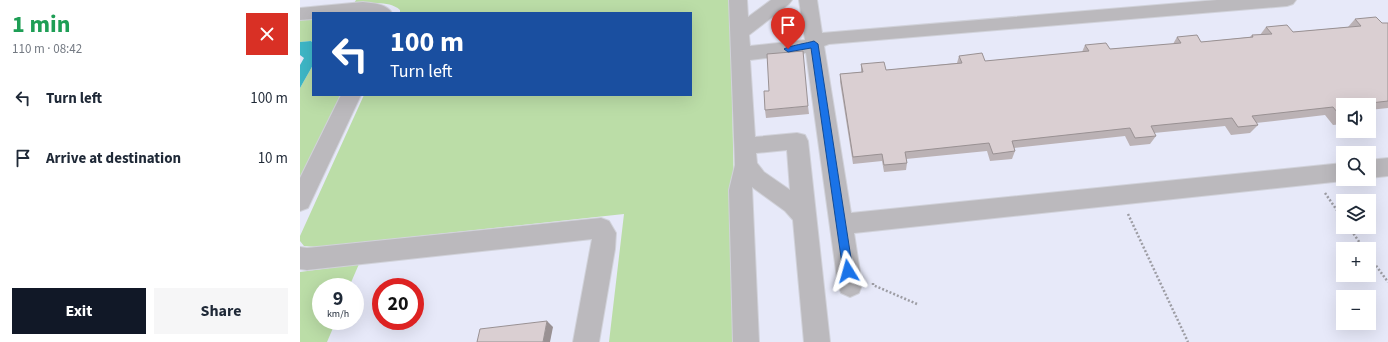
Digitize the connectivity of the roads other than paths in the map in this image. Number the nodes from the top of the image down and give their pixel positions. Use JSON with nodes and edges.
{"nodes":[{"id":1,"x":738,"y":0,"type":"edge"},
{"id":2,"x":783,"y":0,"type":"edge"},
{"id":3,"x":808,"y":0,"type":"edge"},
{"id":4,"x":1287,"y":0,"type":"edge"},
{"id":5,"x":321,"y":12,"type":"edge"},
{"id":6,"x":380,"y":12,"type":"edge"},
{"id":7,"x":312,"y":13,"type":"edge"},
{"id":8,"x":300,"y":14,"type":"edge"},
{"id":9,"x":740,"y":32,"type":"junction"},
{"id":10,"x":814,"y":44,"type":"junction"},
{"id":11,"x":741,"y":54,"type":"junction"},
{"id":12,"x":351,"y":96,"type":"edge"},
{"id":13,"x":746,"y":156,"type":"junction"},
{"id":14,"x":1388,"y":167,"type":"edge"},
{"id":15,"x":1376,"y":168,"type":"edge"},
{"id":16,"x":1336,"y":173,"type":"edge"},
{"id":17,"x":300,"y":201,"type":"edge"},
{"id":18,"x":804,"y":217,"type":"junction"},
{"id":19,"x":840,"y":224,"type":"junction"},
{"id":20,"x":300,"y":258,"type":"edge"},
{"id":21,"x":856,"y":283,"type":"road end"},
{"id":22,"x":586,"y":342,"type":"edge"},
{"id":23,"x":746,"y":342,"type":"edge"},
{"id":24,"x":817,"y":342,"type":"edge"}],
"edges":[{"from":1,"to":9,"type":"street"},
{"from":2,"to":9,"type":"street"},
{"from":3,"to":10,"type":"street"},
{"from":4,"to":10,"type":"street"},
{"from":5,"to":6,"type":"street"},
{"from":7,"to":8,"type":"street"},
{"from":9,"to":11,"type":"street"},
{"from":10,"to":11,"type":"street"},
{"from":10,"to":19,"type":"street"},
{"from":11,"to":13,"type":"street"},
{"from":12,"to":17,"type":"street"},
{"from":13,"to":18,"type":"street"},
{"from":13,"to":18,"type":"street"},
{"from":13,"to":23,"type":"street"},
{"from":14,"to":15,"type":"street"},
{"from":16,"to":19,"type":"street"},
{"from":18,"to":24,"type":"street"},
{"from":19,"to":21,"type":"street"},
{"from":20,"to":22,"type":"street"}]}
